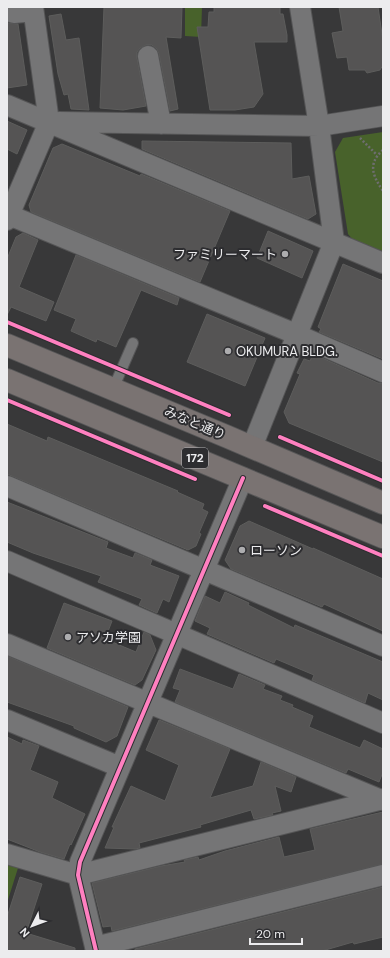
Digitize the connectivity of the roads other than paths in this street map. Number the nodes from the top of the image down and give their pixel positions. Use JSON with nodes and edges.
{"nodes":[{"id":1,"x":300,"y":7,"type":"edge"},
{"id":2,"x":33,"y":9,"type":"edge"},
{"id":3,"x":7,"y":11,"type":"edge"},
{"id":4,"x":148,"y":56,"type":"dead end"},
{"id":5,"x":7,"y":105,"type":"edge"},
{"id":6,"x":383,"y":116,"type":"edge"},
{"id":7,"x":49,"y":122,"type":"junction"},
{"id":8,"x":124,"y":124,"type":"junction"},
{"id":9,"x":161,"y":124,"type":"junction"},
{"id":10,"x":319,"y":126,"type":"junction"},
{"id":11,"x":123,"y":154,"type":"junction"},
{"id":12,"x":13,"y":190,"type":"edge"},
{"id":13,"x":8,"y":217,"type":"edge"},
{"id":14,"x":334,"y":242,"type":"junction"},
{"id":15,"x":383,"y":263,"type":"edge"},
{"id":16,"x":297,"y":335,"type":"junction"},
{"id":17,"x":133,"y":343,"type":"dead end"},
{"id":18,"x":7,"y":345,"type":"edge"},
{"id":19,"x":383,"y":372,"type":"edge"},
{"id":20,"x":7,"y":380,"type":"edge"},
{"id":21,"x":113,"y":389,"type":"junction"},
{"id":22,"x":252,"y":447,"type":"junction"},
{"id":23,"x":243,"y":478,"type":"junction"},
{"id":24,"x":7,"y":486,"type":"edge"},
{"id":25,"x":383,"y":503,"type":"edge"},
{"id":26,"x":383,"y":537,"type":"edge"},
{"id":27,"x":7,"y":561,"type":"edge"},
{"id":28,"x":204,"y":570,"type":"junction"},
{"id":29,"x":177,"y":635,"type":"junction"},
{"id":30,"x":7,"y":644,"type":"edge"},
{"id":31,"x":383,"y":646,"type":"edge"},
{"id":32,"x":147,"y":703,"type":"junction"},
{"id":33,"x":7,"y":720,"type":"edge"},
{"id":34,"x":383,"y":723,"type":"edge"},
{"id":35,"x":120,"y":767,"type":"junction"},
{"id":36,"x":382,"y":800,"type":"edge"},
{"id":37,"x":7,"y":854,"type":"edge"},
{"id":38,"x":78,"y":875,"type":"junction"},
{"id":39,"x":383,"y":875,"type":"edge"},
{"id":40,"x":96,"y":949,"type":"edge"}],
"edges":[{"from":1,"to":10,"type":"street"},
{"from":2,"to":3,"type":"street"},
{"from":2,"to":7,"type":"street"},
{"from":4,"to":9,"type":"street"},
{"from":5,"to":7,"type":"street"},
{"from":6,"to":10,"type":"street"},
{"from":7,"to":8,"type":"street"},
{"from":7,"to":11,"type":"street"},
{"from":7,"to":12,"type":"street"},
{"from":8,"to":9,"type":"street"},
{"from":8,"to":11,"type":"street"},
{"from":9,"to":10,"type":"street"},
{"from":10,"to":14,"type":"street"},
{"from":11,"to":14,"type":"street"},
{"from":12,"to":13,"type":"street"},
{"from":13,"to":16,"type":"street"},
{"from":14,"to":15,"type":"street"},
{"from":14,"to":16,"type":"street"},
{"from":16,"to":19,"type":"street"},
{"from":16,"to":22,"type":"street"},
{"from":17,"to":21,"type":"lane"},
{"from":18,"to":21,"type":"highway","name":"みなと通り","number":"172"},
{"from":20,"to":23,"type":"highway","number":"172"},
{"from":21,"to":22,"type":"highway","name":"みなと通り","number":"172"},
{"from":22,"to":25,"type":"highway","name":"みなと通り","number":"172"},
{"from":23,"to":26,"type":"highway","number":"172"},
{"from":23,"to":28,"type":"street"},
{"from":24,"to":28,"type":"street"},
{"from":27,"to":29,"type":"street"},
{"from":28,"to":29,"type":"street"},
{"from":28,"to":31,"type":"street"},
{"from":29,"to":32,"type":"street"},
{"from":29,"to":34,"type":"street"},
{"from":30,"to":32,"type":"street"},
{"from":32,"to":35,"type":"street"},
{"from":32,"to":36,"type":"street"},
{"from":33,"to":35,"type":"street"},
{"from":35,"to":38,"type":"street"},
{"from":36,"to":38,"type":"street"},
{"from":37,"to":38,"type":"street"},
{"from":38,"to":40,"type":"street"},
{"from":39,"to":40,"type":"street"}]}
